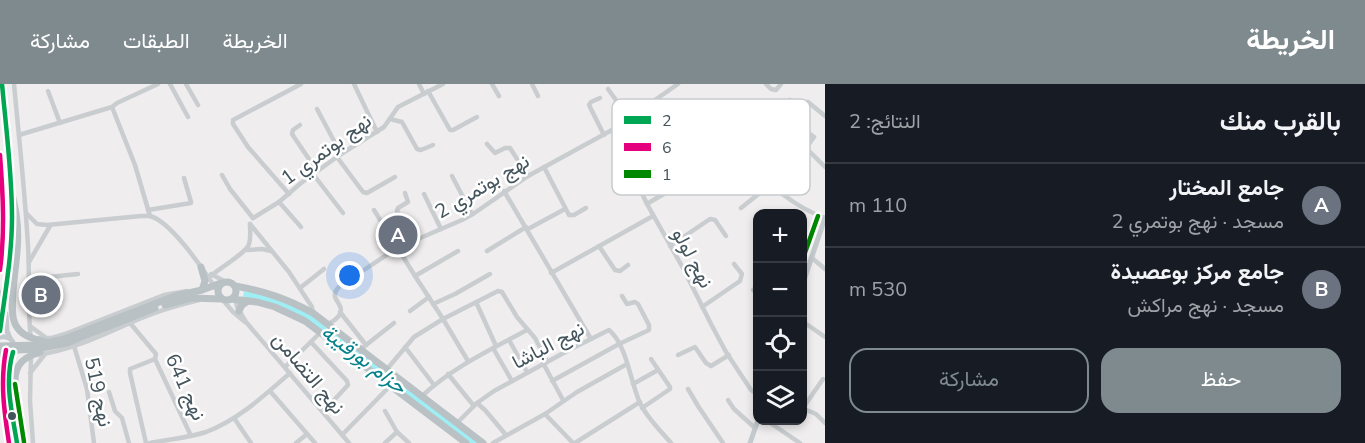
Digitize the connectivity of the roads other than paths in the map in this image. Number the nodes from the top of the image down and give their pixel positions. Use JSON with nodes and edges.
{"nodes":[{"id":1,"x":2,"y":84,"type":"edge"},
{"id":2,"x":14,"y":84,"type":"edge"},
{"id":3,"x":170,"y":84,"type":"edge"},
{"id":4,"x":186,"y":84,"type":"edge"},
{"id":5,"x":288,"y":84,"type":"edge"},
{"id":6,"x":301,"y":84,"type":"edge"},
{"id":7,"x":354,"y":84,"type":"edge"},
{"id":8,"x":419,"y":84,"type":"edge"},
{"id":9,"x":443,"y":84,"type":"edge"},
{"id":10,"x":492,"y":84,"type":"edge"},
{"id":11,"x":532,"y":84,"type":"edge"},
{"id":12,"x":678,"y":84,"type":"edge"},
{"id":13,"x":766,"y":84,"type":"edge"},
{"id":14,"x":781,"y":84,"type":"edge"},
{"id":15,"x":154,"y":85,"type":"edge"},
{"id":16,"x":608,"y":89,"type":"dead end"},
{"id":17,"x":290,"y":90,"type":"junction"},
{"id":18,"x":48,"y":91,"type":"dead end"},
{"id":19,"x":426,"y":92,"type":"junction"},
{"id":20,"x":499,"y":96,"type":"dead end"},
{"id":21,"x":538,"y":96,"type":"dead end"},
{"id":22,"x":194,"y":98,"type":"junction"},
{"id":23,"x":600,"y":98,"type":"dead end"},
{"id":24,"x":615,"y":99,"type":"edge"},
{"id":25,"x":656,"y":99,"type":"edge"},
{"id":26,"x":810,"y":104,"type":"edge"},
{"id":27,"x":182,"y":105,"type":"junction"},
{"id":28,"x":198,"y":105,"type":"dead end"},
{"id":29,"x":112,"y":107,"type":"junction"},
{"id":30,"x":317,"y":109,"type":"dead end"},
{"id":31,"x":815,"y":112,"type":"dead end"},
{"id":32,"x":188,"y":117,"type":"dead end"},
{"id":33,"x":477,"y":117,"type":"dead end"},
{"id":34,"x":825,"y":118,"type":"edge"},
{"id":35,"x":390,"y":119,"type":"junction"},
{"id":36,"x":60,"y":123,"type":"junction"},
{"id":37,"x":300,"y":125,"type":"dead end"},
{"id":38,"x":612,"y":130,"type":"edge"},
{"id":39,"x":377,"y":132,"type":"junction"},
{"id":40,"x":3,"y":134,"type":"edge"},
{"id":41,"x":20,"y":135,"type":"junction"},
{"id":42,"x":604,"y":135,"type":"junction"},
{"id":43,"x":488,"y":144,"type":"dead end"},
{"id":44,"x":433,"y":145,"type":"dead end"},
{"id":45,"x":810,"y":152,"type":"edge"},
{"id":46,"x":339,"y":155,"type":"junction"},
{"id":47,"x":544,"y":167,"type":"junction"},
{"id":48,"x":825,"y":167,"type":"edge"},
{"id":49,"x":315,"y":173,"type":"junction"},
{"id":50,"x":222,"y":175,"type":"dead end"},
{"id":51,"x":452,"y":176,"type":"dead end"},
{"id":52,"x":528,"y":176,"type":"junction"},
{"id":53,"x":394,"y":177,"type":"dead end"},
{"id":54,"x":184,"y":178,"type":"dead end"},
{"id":55,"x":11,"y":191,"type":"junction"},
{"id":56,"x":504,"y":191,"type":"junction"},
{"id":57,"x":405,"y":193,"type":"dead end"},
{"id":58,"x":289,"y":194,"type":"junction"},
{"id":59,"x":424,"y":194,"type":"dead end"},
{"id":60,"x":643,"y":195,"type":"edge"},
{"id":61,"x":662,"y":195,"type":"edge"},
{"id":62,"x":757,"y":195,"type":"edge"},
{"id":63,"x":786,"y":195,"type":"edge"},
{"id":64,"x":279,"y":202,"type":"junction"},
{"id":65,"x":647,"y":204,"type":"junction"},
{"id":66,"x":565,"y":208,"type":"junction"},
{"id":67,"x":586,"y":208,"type":"dead end"},
{"id":68,"x":741,"y":208,"type":"dead end"},
{"id":69,"x":148,"y":210,"type":"junction"},
{"id":70,"x":374,"y":210,"type":"dead end"},
{"id":71,"x":343,"y":213,"type":"dead end"},
{"id":72,"x":27,"y":214,"type":"junction"},
{"id":73,"x":472,"y":214,"type":"junction"},
{"id":74,"x":150,"y":216,"type":"junction"},
{"id":75,"x":653,"y":216,"type":"junction"},
{"id":76,"x":253,"y":218,"type":"junction"},
{"id":77,"x":825,"y":218,"type":"edge"},
{"id":78,"x":249,"y":224,"type":"junction"},
{"id":79,"x":50,"y":225,"type":"junction"},
{"id":80,"x":301,"y":227,"type":"dead end"},
{"id":81,"x":527,"y":228,"type":"junction"},
{"id":82,"x":441,"y":229,"type":"junction"},
{"id":83,"x":726,"y":236,"type":"dead end"},
{"id":84,"x":411,"y":241,"type":"junction"},
{"id":85,"x":599,"y":246,"type":"junction"},
{"id":86,"x":670,"y":246,"type":"junction"},
{"id":87,"x":397,"y":248,"type":"junction"},
{"id":88,"x":247,"y":250,"type":"junction"},
{"id":89,"x":458,"y":251,"type":"dead end"},
{"id":90,"x":487,"y":251,"type":"dead end"},
{"id":91,"x":272,"y":252,"type":"junction"},
{"id":92,"x":812,"y":258,"type":"junction"},
{"id":93,"x":29,"y":262,"type":"junction"},
{"id":94,"x":734,"y":264,"type":"dead end"},
{"id":95,"x":628,"y":265,"type":"dead end"},
{"id":96,"x":203,"y":269,"type":"joint"},
{"id":97,"x":324,"y":269,"type":"dead end"},
{"id":98,"x":825,"y":269,"type":"edge"},
{"id":99,"x":8,"y":271,"type":"junction"},
{"id":100,"x":0,"y":272,"type":"edge"},
{"id":101,"x":551,"y":273,"type":"junction"},
{"id":102,"x":807,"y":273,"type":"edge"},
{"id":103,"x":78,"y":274,"type":"dead end"},
{"id":104,"x":490,"y":274,"type":"dead end"},
{"id":105,"x":414,"y":276,"type":"junction"},
{"id":106,"x":209,"y":278,"type":"junction"},
{"id":107,"x":29,"y":279,"type":"junction"},
{"id":108,"x":7,"y":282,"type":"joint"},
{"id":109,"x":219,"y":285,"type":"junction"},
{"id":110,"x":300,"y":288,"type":"junction"},
{"id":111,"x":198,"y":291,"type":"junction"},
{"id":112,"x":234,"y":295,"type":"junction"},
{"id":113,"x":622,"y":296,"type":"dead end"},
{"id":114,"x":207,"y":297,"type":"junction"},
{"id":115,"x":429,"y":297,"type":"junction"},
{"id":116,"x":222,"y":298,"type":"junction"},
{"id":117,"x":2,"y":300,"type":"edge"},
{"id":118,"x":248,"y":301,"type":"junction"},
{"id":119,"x":476,"y":302,"type":"junction"},
{"id":120,"x":434,"y":304,"type":"junction"},
{"id":121,"x":702,"y":307,"type":"junction"},
{"id":122,"x":410,"y":310,"type":"dead end"},
{"id":123,"x":239,"y":311,"type":"junction"},
{"id":124,"x":340,"y":312,"type":"junction"},
{"id":125,"x":313,"y":314,"type":"junction"},
{"id":126,"x":443,"y":319,"type":"junction"},
{"id":127,"x":246,"y":322,"type":"junction"},
{"id":128,"x":130,"y":323,"type":"junction"},
{"id":129,"x":394,"y":323,"type":"dead end"},
{"id":130,"x":328,"y":324,"type":"junction"},
{"id":131,"x":807,"y":324,"type":"edge"},
{"id":132,"x":29,"y":326,"type":"junction"},
{"id":133,"x":0,"y":330,"type":"edge"},
{"id":134,"x":527,"y":330,"type":"junction"},
{"id":135,"x":321,"y":332,"type":"junction"},
{"id":136,"x":31,"y":336,"type":"junction"},
{"id":137,"x":825,"y":336,"type":"edge"},
{"id":138,"x":0,"y":337,"type":"edge"},
{"id":139,"x":10,"y":338,"type":"junction"},
{"id":140,"x":591,"y":339,"type":"junction"},
{"id":141,"x":48,"y":340,"type":"junction"},
{"id":142,"x":509,"y":340,"type":"junction"},
{"id":143,"x":311,"y":342,"type":"junction"},
{"id":144,"x":619,"y":344,"type":"junction"},
{"id":145,"x":71,"y":345,"type":"junction"},
{"id":146,"x":0,"y":346,"type":"edge"},
{"id":147,"x":364,"y":347,"type":"junction"},
{"id":148,"x":405,"y":347,"type":"junction"},
{"id":149,"x":495,"y":347,"type":"junction"},
{"id":150,"x":0,"y":351,"type":"edge"},
{"id":151,"x":13,"y":352,"type":"junction"},
{"id":152,"x":46,"y":354,"type":"junction"},
{"id":153,"x":678,"y":355,"type":"dead end"},
{"id":154,"x":729,"y":355,"type":"junction"},
{"id":155,"x":31,"y":356,"type":"junction"},
{"id":156,"x":0,"y":357,"type":"edge"},
{"id":157,"x":155,"y":358,"type":"junction"},
{"id":158,"x":651,"y":359,"type":"dead end"},
{"id":159,"x":468,"y":361,"type":"junction"},
{"id":160,"x":0,"y":362,"type":"edge"},
{"id":161,"x":545,"y":362,"type":"junction"},
{"id":162,"x":627,"y":364,"type":"junction"},
{"id":163,"x":285,"y":367,"type":"junction"},
{"id":164,"x":387,"y":369,"type":"junction"},
{"id":165,"x":658,"y":370,"type":"junction"},
{"id":166,"x":527,"y":372,"type":"junction"},
{"id":167,"x":30,"y":373,"type":"junction"},
{"id":168,"x":290,"y":373,"type":"junction"},
{"id":169,"x":448,"y":374,"type":"junction"},
{"id":170,"x":823,"y":380,"type":"dead end"},
{"id":171,"x":512,"y":381,"type":"junction"},
{"id":172,"x":552,"y":381,"type":"junction"},
{"id":173,"x":633,"y":384,"type":"junction"},
{"id":174,"x":8,"y":385,"type":"junction"},
{"id":175,"x":434,"y":385,"type":"junction"},
{"id":176,"x":390,"y":386,"type":"junction"},
{"id":177,"x":688,"y":389,"type":"dead end"},
{"id":178,"x":270,"y":391,"type":"junction"},
{"id":179,"x":753,"y":391,"type":"edge"},
{"id":180,"x":109,"y":392,"type":"dead end"},
{"id":181,"x":422,"y":396,"type":"junction"},
{"id":182,"x":563,"y":400,"type":"junction"},
{"id":183,"x":728,"y":400,"type":"dead end"},
{"id":184,"x":807,"y":402,"type":"edge"},
{"id":185,"x":476,"y":404,"type":"junction"},
{"id":186,"x":641,"y":405,"type":"junction"},
{"id":187,"x":807,"y":410,"type":"edge"},
{"id":188,"x":385,"y":411,"type":"dead end"},
{"id":189,"x":323,"y":412,"type":"junction"},
{"id":190,"x":545,"y":414,"type":"junction"},
{"id":191,"x":234,"y":418,"type":"junction"},
{"id":192,"x":457,"y":423,"type":"junction"},
{"id":193,"x":825,"y":423,"type":"edge"},
{"id":194,"x":756,"y":425,"type":"edge"},
{"id":195,"x":773,"y":425,"type":"edge"},
{"id":196,"x":755,"y":428,"type":"junction"},
{"id":197,"x":397,"y":432,"type":"junction"},
{"id":198,"x":307,"y":434,"type":"junction"},
{"id":199,"x":342,"y":435,"type":"junction"},
{"id":200,"x":506,"y":435,"type":"junction"},
{"id":201,"x":191,"y":436,"type":"junction"},
{"id":202,"x":18,"y":443,"type":"edge"},
{"id":203,"x":23,"y":443,"type":"edge"},
{"id":204,"x":33,"y":443,"type":"edge"},
{"id":205,"x":94,"y":443,"type":"edge"},
{"id":206,"x":129,"y":443,"type":"edge"},
{"id":207,"x":148,"y":443,"type":"edge"},
{"id":208,"x":250,"y":443,"type":"edge"},
{"id":209,"x":296,"y":443,"type":"edge"},
{"id":210,"x":315,"y":443,"type":"edge"},
{"id":211,"x":349,"y":443,"type":"edge"},
{"id":212,"x":385,"y":443,"type":"edge"},
{"id":213,"x":409,"y":443,"type":"edge"},
{"id":214,"x":466,"y":443,"type":"edge"},
{"id":215,"x":483,"y":443,"type":"edge"},
{"id":216,"x":493,"y":443,"type":"edge"},
{"id":217,"x":574,"y":443,"type":"edge"},
{"id":218,"x":671,"y":443,"type":"edge"},
{"id":219,"x":723,"y":443,"type":"edge"},
{"id":220,"x":750,"y":443,"type":"edge"},
{"id":221,"x":800,"y":443,"type":"edge"}],
"edges":[{"from":1,"to":40,"type":"main road"},
{"from":2,"to":41,"type":"street"},
{"from":3,"to":27,"type":"street"},
{"from":4,"to":22,"type":"street"},
{"from":5,"to":17,"type":"street"},
{"from":6,"to":17,"type":"street"},
{"from":7,"to":39,"type":"street"},
{"from":8,"to":19,"type":"street"},
{"from":9,"to":19,"type":"street","name":"نهج بوتمري 1"},
{"from":10,"to":20,"type":"street"},
{"from":11,"to":21,"type":"street"},
{"from":12,"to":25,"type":"street","name":"نهج بوتمري 2"},
{"from":13,"to":14,"type":"street"},
{"from":15,"to":29,"type":"street"},
{"from":16,"to":24,"type":"street"},
{"from":17,"to":58,"type":"street"},
{"from":18,"to":36,"type":"street"},
{"from":19,"to":33,"type":"street"},
{"from":19,"to":35,"type":"street","name":"نهج بوتمري 1"},
{"from":22,"to":27,"type":"street"},
{"from":22,"to":28,"type":"street"},
{"from":23,"to":42,"type":"street"},
{"from":26,"to":34,"type":"street"},
{"from":27,"to":32,"type":"street"},
{"from":29,"to":36,"type":"street"},
{"from":29,"to":69,"type":"street"},
{"from":30,"to":46,"type":"street"},
{"from":31,"to":34,"type":"street"},
{"from":35,"to":39,"type":"street","name":"نهج بوتمري 1"},
{"from":35,"to":44,"type":"street"},
{"from":36,"to":41,"type":"street"},
{"from":37,"to":49,"type":"street"},
{"from":38,"to":42,"type":"street","name":"نهج بوتمري 2"},
{"from":39,"to":46,"type":"street","name":"نهج بوتمري 1"},
{"from":40,"to":55,"type":"main road"},
{"from":41,"to":72,"type":"street"},
{"from":42,"to":47,"type":"street","name":"نهج بوتمري 2"},
{"from":43,"to":52,"type":"street"},
{"from":45,"to":48,"type":"street"},
{"from":46,"to":49,"type":"street","name":"نهج بوتمري 1"},
{"from":46,"to":53,"type":"street"},
{"from":47,"to":52,"type":"street","name":"نهج بوتمري 2"},
{"from":47,"to":66,"type":"street"},
{"from":49,"to":58,"type":"street","name":"نهج بوتمري 1"},
{"from":49,"to":71,"type":"street"},
{"from":50,"to":76,"type":"street"},
{"from":51,"to":73,"type":"street"},
{"from":52,"to":56,"type":"street","name":"نهج بوتمري 2"},
{"from":54,"to":69,"type":"street"},
{"from":55,"to":99,"type":"main road"},
{"from":55,"to":141,"type":"highway"},
{"from":56,"to":73,"type":"street","name":"نهج بوتمري 2"},
{"from":56,"to":81,"type":"street"},
{"from":57,"to":84,"type":"street"},
{"from":58,"to":64,"type":"street","name":"نهج بوتمري 1"},
{"from":59,"to":82,"type":"street"},
{"from":60,"to":65,"type":"street","name":"نهج لولو"},
{"from":61,"to":65,"type":"street"},
{"from":62,"to":68,"type":"street"},
{"from":63,"to":77,"type":"street"},
{"from":64,"to":76,"type":"street","name":"نهج بوتمري 1"},
{"from":64,"to":80,"type":"street"},
{"from":65,"to":75,"type":"street","name":"نهج لولو"},
{"from":66,"to":67,"type":"street"},
{"from":66,"to":81,"type":"street"},
{"from":69,"to":74,"type":"street"},
{"from":70,"to":87,"type":"street"},
{"from":72,"to":79,"type":"street"},
{"from":72,"to":93,"type":"street"},
{"from":73,"to":82,"type":"street","name":"نهج بوتمري 2"},
{"from":74,"to":79,"type":"street"},
{"from":74,"to":96,"type":"street"},
{"from":75,"to":85,"type":"street"},
{"from":75,"to":86,"type":"street","name":"نهج لولو"},
{"from":76,"to":78,"type":"street"},
{"from":77,"to":92,"type":"main road"},
{"from":78,"to":88,"type":"street"},
{"from":78,"to":91,"type":"street"},
{"from":79,"to":93,"type":"street"},
{"from":81,"to":90,"type":"street"},
{"from":81,"to":101,"type":"street"},
{"from":82,"to":84,"type":"street","name":"نهج بوتمري 2"},
{"from":83,"to":86,"type":"street"},
{"from":84,"to":87,"type":"street","name":"نهج بوتمري 2"},
{"from":85,"to":95,"type":"street"},
{"from":85,"to":101,"type":"street"},
{"from":86,"to":121,"type":"street","name":"نهج لولو"},
{"from":87,"to":105,"type":"street"},
{"from":87,"to":124,"type":"street","name":"نهج بوتمري 2"},
{"from":88,"to":91,"type":"street"},
{"from":88,"to":106,"type":"street"},
{"from":89,"to":105,"type":"street"},
{"from":91,"to":110,"type":"street"},
{"from":92,"to":98,"type":"street"},
{"from":92,"to":102,"type":"main road"},
{"from":93,"to":107,"type":"street"},
{"from":94,"to":121,"type":"street"},
{"from":96,"to":106,"type":"highway"},
{"from":97,"to":110,"type":"street"},
{"from":99,"to":100,"type":"street"},
{"from":99,"to":108,"type":"main road"},
{"from":101,"to":140,"type":"street"},
{"from":103,"to":107,"type":"street"},
{"from":104,"to":120,"type":"street"},
{"from":105,"to":115,"type":"street"},
{"from":106,"to":109,"type":"street"},
{"from":106,"to":109,"type":"street"},
{"from":106,"to":111,"type":"highway"},
{"from":107,"to":132,"type":"street"},
{"from":108,"to":117,"type":"highway"},
{"from":109,"to":111,"type":"highway"},
{"from":109,"to":112,"type":"highway"},
{"from":109,"to":116,"type":"highway"},
{"from":110,"to":125,"type":"street"},
{"from":111,"to":141,"type":"highway"},
{"from":111,"to":141,"type":"street"},
{"from":112,"to":116,"type":"highway"},
{"from":112,"to":118,"type":"highway"},
{"from":112,"to":123,"type":"street","name":"نهج التضامن"},
{"from":112,"to":125,"type":"highway"},
{"from":113,"to":144,"type":"street"},
{"from":114,"to":116,"type":"highway"},
{"from":114,"to":128,"type":"street"},
{"from":114,"to":145,"type":"highway"},
{"from":115,"to":120,"type":"street"},
{"from":115,"to":122,"type":"street"},
{"from":116,"to":127,"type":"street","name":"نهج التضامن"},
{"from":117,"to":133,"type":"main road"},
{"from":117,"to":139,"type":"main road"},
{"from":118,"to":123,"type":"highway"},
{"from":118,"to":135,"type":"highway"},
{"from":119,"to":126,"type":"street"},
{"from":119,"to":134,"type":"street"},
{"from":119,"to":149,"type":"street"},
{"from":120,"to":126,"type":"street"},
{"from":121,"to":154,"type":"street","name":"نهج لولو"},
{"from":123,"to":127,"type":"street","name":"نهج التضامن"},
{"from":124,"to":130,"type":"street"},
{"from":124,"to":147,"type":"street"},
{"from":125,"to":130,"type":"highway"},
{"from":126,"to":148,"type":"street"},
{"from":126,"to":159,"type":"street"},
{"from":127,"to":163,"type":"street","name":"نهج التضامن"},
{"from":128,"to":145,"type":"street"},
{"from":128,"to":157,"type":"street","name":"نهج 641"},
{"from":129,"to":147,"type":"street"},
{"from":130,"to":147,"type":"highway"},
{"from":131,"to":137,"type":"street"},
{"from":132,"to":136,"type":"street"},
{"from":132,"to":141,"type":"street"},
{"from":134,"to":142,"type":"street"},
{"from":134,"to":161,"type":"street"},
{"from":135,"to":143,"type":"street"},
{"from":135,"to":176,"type":"highway"},
{"from":136,"to":141,"type":"street"},
{"from":136,"to":155,"type":"street"},
{"from":138,"to":139,"type":"main road"},
{"from":139,"to":151,"type":"main road"},
{"from":140,"to":144,"type":"street","name":"نهج الباشا"},
{"from":140,"to":161,"type":"street","name":"نهج الباشا"},
{"from":141,"to":146,"type":"highway"},
{"from":142,"to":149,"type":"street"},
{"from":142,"to":166,"type":"street"},
{"from":143,"to":163,"type":"street"},
{"from":143,"to":189,"type":"street"},
{"from":144,"to":162,"type":"street"},
{"from":144,"to":172,"type":"street"},
{"from":145,"to":150,"type":"highway"},
{"from":145,"to":152,"type":"street"},
{"from":145,"to":203,"type":"highway"},
{"from":145,"to":205,"type":"street","name":"نهج 519"},
{"from":147,"to":164,"type":"highway"},
{"from":148,"to":164,"type":"street"},
{"from":148,"to":175,"type":"street"},
{"from":149,"to":159,"type":"street"},
{"from":149,"to":171,"type":"street"},
{"from":151,"to":156,"type":"main road"},
{"from":151,"to":174,"type":"main road"},
{"from":152,"to":155,"type":"street"},
{"from":152,"to":167,"type":"street"},
{"from":153,"to":154,"type":"street"},
{"from":154,"to":179,"type":"street","name":"نهج لولو"},
{"from":155,"to":167,"type":"street"},
{"from":157,"to":201,"type":"street","name":"نهج 641"},
{"from":157,"to":207,"type":"street"},
{"from":158,"to":165,"type":"street"},
{"from":159,"to":169,"type":"street"},
{"from":160,"to":174,"type":"main road"},
{"from":161,"to":166,"type":"street","name":"نهج الباشا"},
{"from":161,"to":172,"type":"street"},
{"from":162,"to":173,"type":"street"},
{"from":162,"to":182,"type":"street"},
{"from":163,"to":168,"type":"street","name":"نهج التضامن"},
{"from":164,"to":181,"type":"highway"},
{"from":165,"to":173,"type":"street"},
{"from":165,"to":186,"type":"street"},
{"from":166,"to":171,"type":"street","name":"نهج الباشا"},
{"from":167,"to":204,"type":"street"},
{"from":168,"to":178,"type":"street"},
{"from":168,"to":189,"type":"street","name":"نهج التضامن"},
{"from":169,"to":175,"type":"street"},
{"from":169,"to":185,"type":"street"},
{"from":170,"to":184,"type":"street"},
{"from":171,"to":185,"type":"street","name":"نهج الباشا"},
{"from":172,"to":182,"type":"street"},
{"from":173,"to":186,"type":"street"},
{"from":174,"to":202,"type":"main road"},
{"from":175,"to":181,"type":"street"},
{"from":176,"to":199,"type":"street"},
{"from":176,"to":214,"type":"highway"},
{"from":177,"to":219,"type":"street"},
{"from":178,"to":191,"type":"street"},
{"from":178,"to":198,"type":"street"},
{"from":180,"to":206,"type":"street","name":"نهج 519"},
{"from":181,"to":192,"type":"highway"},
{"from":182,"to":190,"type":"street"},
{"from":183,"to":196,"type":"street"},
{"from":185,"to":192,"type":"street","name":"نهج الباشا"},
{"from":185,"to":200,"type":"street"},
{"from":186,"to":217,"type":"street"},
{"from":186,"to":218,"type":"street"},
{"from":187,"to":193,"type":"street"},
{"from":188,"to":197,"type":"street"},
{"from":189,"to":199,"type":"street","name":"نهج التضامن"},
{"from":190,"to":200,"type":"street"},
{"from":190,"to":217,"type":"street"},
{"from":191,"to":201,"type":"street"},
{"from":191,"to":208,"type":"street"},
{"from":192,"to":215,"type":"highway"},
{"from":194,"to":196,"type":"main road"},
{"from":195,"to":221,"type":"street"},
{"from":196,"to":220,"type":"main road"},
{"from":197,"to":212,"type":"street"},
{"from":197,"to":213,"type":"street"},
{"from":198,"to":209,"type":"street"},
{"from":198,"to":210,"type":"street"},
{"from":199,"to":211,"type":"street","name":"نهج التضامن"},
{"from":200,"to":216,"type":"street"},
{"from":201,"to":207,"type":"street"}]}
